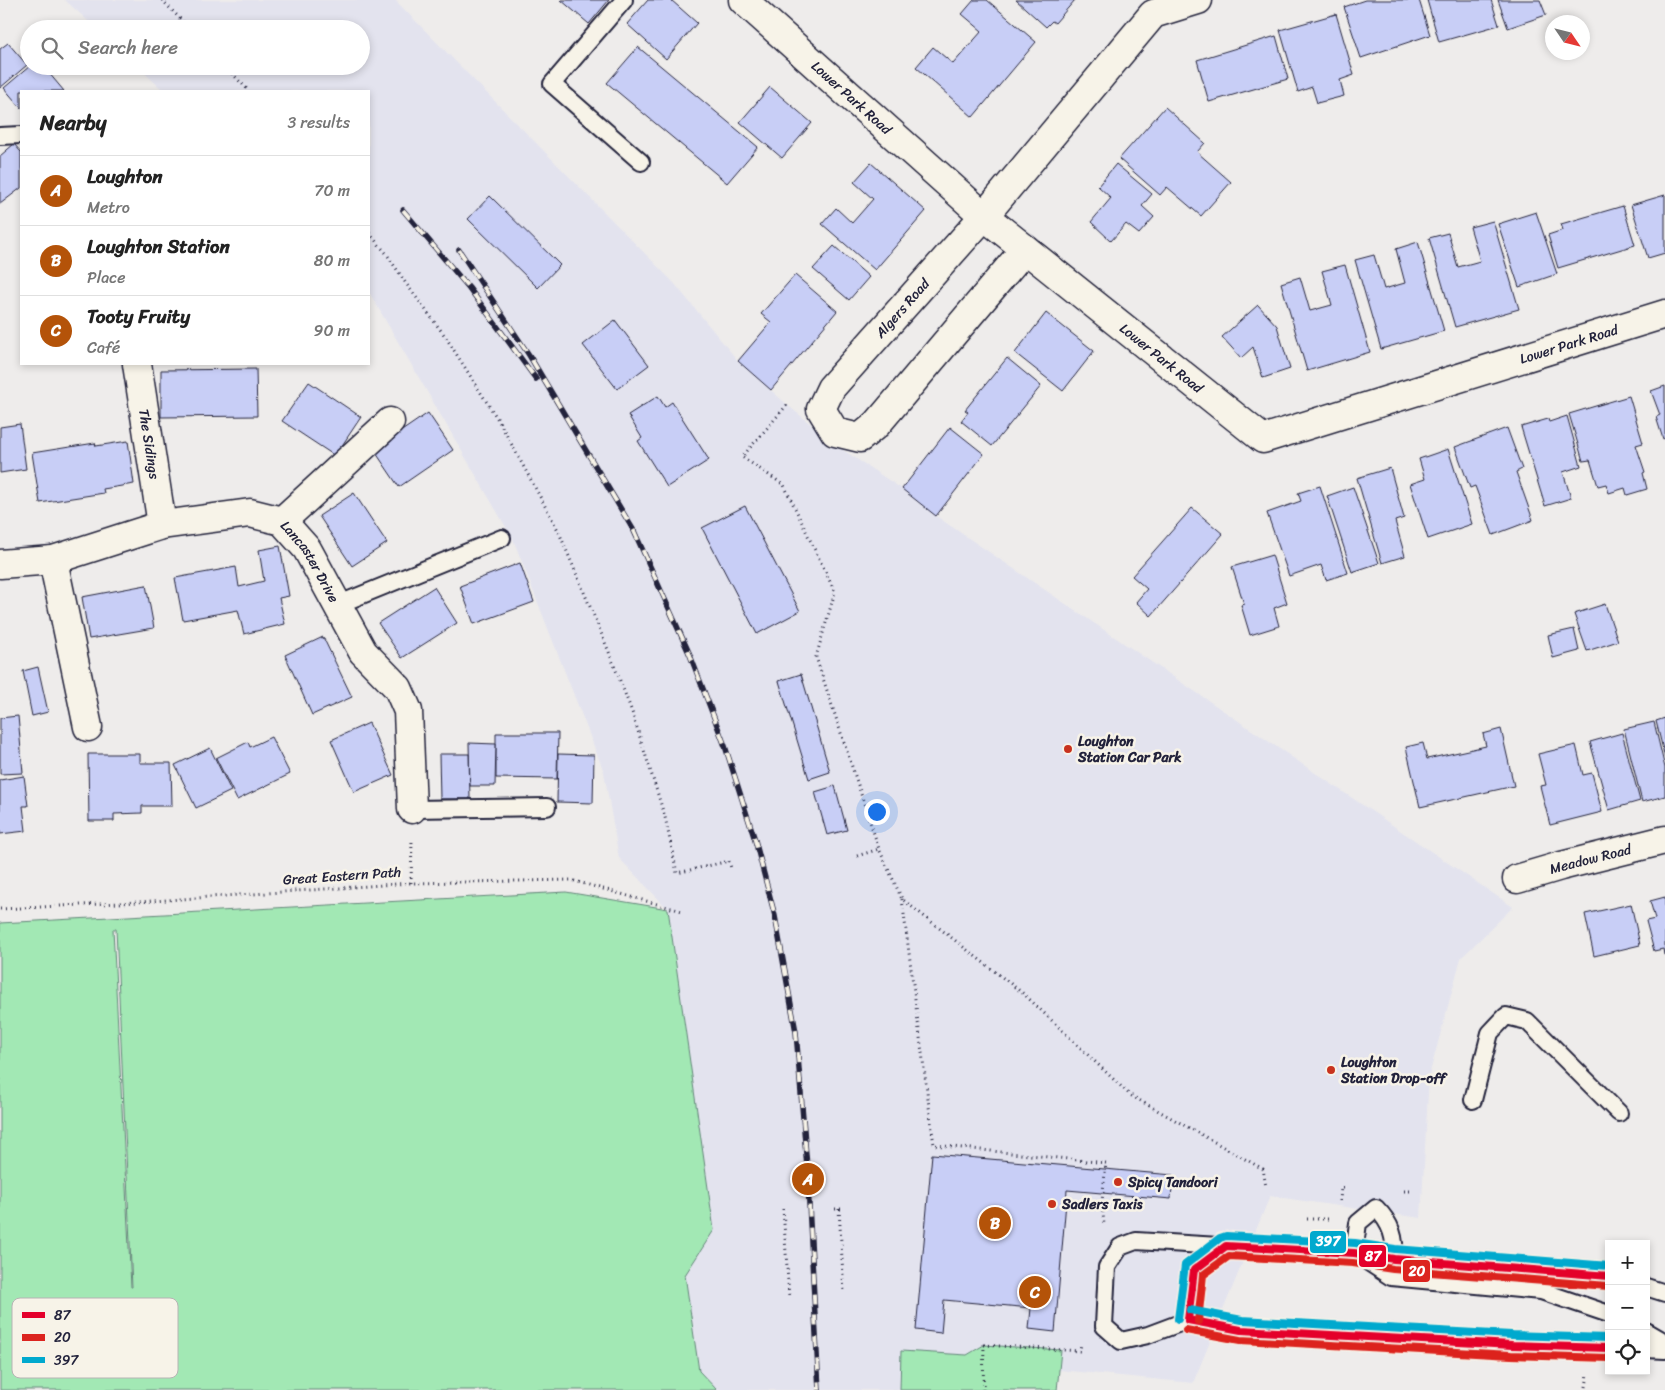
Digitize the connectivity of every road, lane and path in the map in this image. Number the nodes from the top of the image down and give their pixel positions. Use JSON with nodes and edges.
{"nodes":[{"id":1,"x":162,"y":0,"type":"edge"},
{"id":2,"x":624,"y":0,"type":"edge"},
{"id":3,"x":743,"y":0,"type":"edge"},
{"id":4,"x":1198,"y":0,"type":"edge"},
{"id":5,"x":1151,"y":7,"type":"edge"},
{"id":6,"x":181,"y":20,"type":"edge"},
{"id":7,"x":234,"y":75,"type":"edge"},
{"id":8,"x":248,"y":90,"type":"edge"},
{"id":9,"x":20,"y":135,"type":"edge"},
{"id":10,"x":0,"y":136,"type":"edge"},
{"id":11,"x":641,"y":162,"type":"dead end"},
{"id":12,"x":984,"y":216,"type":"junction"},
{"id":13,"x":370,"y":234,"type":"edge"},
{"id":14,"x":1025,"y":249,"type":"junction"},
{"id":15,"x":1665,"y":314,"type":"edge"},
{"id":16,"x":137,"y":365,"type":"edge"},
{"id":17,"x":820,"y":409,"type":"junction"},
{"id":18,"x":390,"y":422,"type":"dead end"},
{"id":19,"x":282,"y":521,"type":"junction"},
{"id":20,"x":162,"y":525,"type":"junction"},
{"id":21,"x":502,"y":538,"type":"dead end"},
{"id":22,"x":53,"y":560,"type":"junction"},
{"id":23,"x":0,"y":564,"type":"edge"},
{"id":24,"x":337,"y":605,"type":"junction"},
{"id":25,"x":88,"y":727,"type":"dead end"},
{"id":26,"x":547,"y":807,"type":"dead end"},
{"id":27,"x":412,"y":809,"type":"junction"},
{"id":28,"x":1665,"y":840,"type":"edge"},
{"id":29,"x":879,"y":849,"type":"junction"},
{"id":30,"x":857,"y":856,"type":"dead end"},
{"id":31,"x":731,"y":868,"type":"dead end"},
{"id":32,"x":1517,"y":879,"type":"dead end"},
{"id":33,"x":411,"y":883,"type":"junction"},
{"id":34,"x":902,"y":899,"type":"junction"},
{"id":35,"x":0,"y":909,"type":"edge"},
{"id":36,"x":682,"y":911,"type":"dead end"},
{"id":37,"x":1473,"y":1100,"type":"dead end"},
{"id":38,"x":1620,"y":1113,"type":"dead end"},
{"id":39,"x":1266,"y":1187,"type":"dead end"},
{"id":40,"x":1404,"y":1191,"type":"dead end"},
{"id":41,"x":1413,"y":1191,"type":"dead end"},
{"id":42,"x":783,"y":1209,"type":"dead end"},
{"id":43,"x":839,"y":1209,"type":"dead end"},
{"id":44,"x":1226,"y":1246,"type":"junction"},
{"id":45,"x":1354,"y":1252,"type":"junction"},
{"id":46,"x":1394,"y":1259,"type":"junction"},
{"id":47,"x":1107,"y":1267,"type":"junction"},
{"id":48,"x":1605,"y":1276,"type":"edge"},
{"id":49,"x":1650,"y":1288,"type":"edge"},
{"id":50,"x":845,"y":1292,"type":"dead end"},
{"id":51,"x":1665,"y":1294,"type":"edge"},
{"id":52,"x":789,"y":1296,"type":"dead end"},
{"id":53,"x":1605,"y":1313,"type":"edge"},
{"id":54,"x":1188,"y":1320,"type":"junction"},
{"id":55,"x":1650,"y":1333,"type":"edge"},
{"id":56,"x":1665,"y":1342,"type":"edge"},
{"id":57,"x":1605,"y":1348,"type":"edge"},
{"id":58,"x":1650,"y":1349,"type":"edge"},
{"id":59,"x":1665,"y":1350,"type":"edge"},
{"id":60,"x":1080,"y":1351,"type":"dead end"},
{"id":61,"x":1588,"y":1374,"type":"dead end"},
{"id":62,"x":1586,"y":1387,"type":"dead end"},
{"id":63,"x":983,"y":1390,"type":"edge"}],
"edges":[{"from":1,"to":6,"type":"path"},
{"from":2,"to":11,"type":"lane"},
{"from":3,"to":12,"type":"street","name":"Lower Park Road"},
{"from":4,"to":5,"type":"street","name":"Algers Road"},
{"from":5,"to":12,"type":"street","name":"Algers Road"},
{"from":7,"to":8,"type":"path"},
{"from":9,"to":10,"type":"lane"},
{"from":12,"to":14,"type":"street","name":"Lower Park Road"},
{"from":12,"to":17,"type":"street","name":"Algers Road"},
{"from":13,"to":31,"type":"path"},
{"from":14,"to":15,"type":"street","name":"Lower Park Road"},
{"from":14,"to":17,"type":"street"},
{"from":16,"to":20,"type":"street","name":"The Sidings"},
{"from":17,"to":29,"type":"path"},
{"from":18,"to":19,"type":"street"},
{"from":19,"to":20,"type":"street","name":"Lancaster Drive"},
{"from":19,"to":24,"type":"street","name":"Lancaster Drive"},
{"from":20,"to":22,"type":"street","name":"Lancaster Drive"},
{"from":21,"to":24,"type":"lane"},
{"from":22,"to":23,"type":"street","name":"Lancaster Drive"},
{"from":22,"to":25,"type":"street"},
{"from":24,"to":27,"type":"street","name":"Lancaster Drive"},
{"from":26,"to":27,"type":"lane"},
{"from":27,"to":33,"type":"path"},
{"from":28,"to":32,"type":"street","name":"Meadow Road"},
{"from":29,"to":30,"type":"path"},
{"from":29,"to":34,"type":"path"},
{"from":33,"to":35,"type":"path","name":"Great Eastern Path"},
{"from":33,"to":36,"type":"path","name":"Great Eastern Path"},
{"from":34,"to":39,"type":"path"},
{"from":34,"to":47,"type":"path"},
{"from":37,"to":38,"type":"lane"},
{"from":40,"to":41,"type":"path"},
{"from":42,"to":52,"type":"path"},
{"from":43,"to":50,"type":"path"},
{"from":44,"to":45,"type":"lane"},
{"from":44,"to":47,"type":"lane"},
{"from":44,"to":54,"type":"lane"},
{"from":45,"to":46,"type":"lane"},
{"from":45,"to":46,"type":"lane"},
{"from":45,"to":53,"type":"lane"},
{"from":46,"to":48,"type":"lane"},
{"from":47,"to":54,"type":"lane"},
{"from":49,"to":51,"type":"lane"},
{"from":54,"to":57,"type":"lane"},
{"from":55,"to":56,"type":"lane"},
{"from":58,"to":59,"type":"lane"},
{"from":60,"to":63,"type":"path"},
{"from":61,"to":62,"type":"path"}]}
